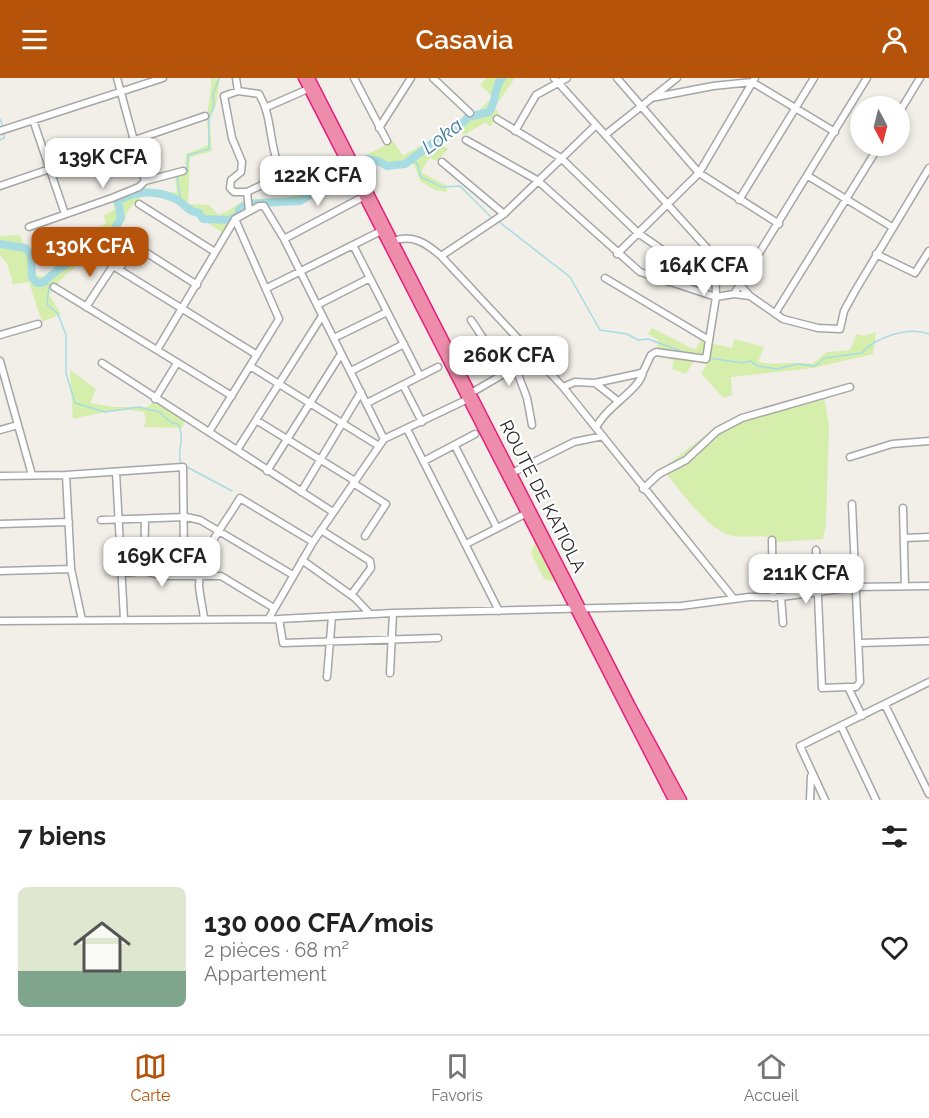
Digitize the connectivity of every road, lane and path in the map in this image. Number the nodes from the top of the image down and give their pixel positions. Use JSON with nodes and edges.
{"nodes":[{"id":1,"x":117,"y":78,"type":"edge"},
{"id":2,"x":163,"y":78,"type":"edge"},
{"id":3,"x":236,"y":78,"type":"edge"},
{"id":4,"x":303,"y":78,"type":"edge"},
{"id":5,"x":310,"y":78,"type":"edge"},
{"id":6,"x":411,"y":78,"type":"edge"},
{"id":7,"x":432,"y":78,"type":"edge"},
{"id":8,"x":567,"y":78,"type":"edge"},
{"id":9,"x":617,"y":78,"type":"edge"},
{"id":10,"x":677,"y":78,"type":"edge"},
{"id":11,"x":814,"y":78,"type":"edge"},
{"id":12,"x":867,"y":78,"type":"edge"},
{"id":13,"x":920,"y":78,"type":"edge"},
{"id":14,"x":355,"y":79,"type":"edge"},
{"id":15,"x":556,"y":80,"type":"edge"},
{"id":16,"x":753,"y":80,"type":"edge"},
{"id":17,"x":308,"y":89,"type":"junction"},
{"id":18,"x":238,"y":91,"type":"junction"},
{"id":19,"x":121,"y":92,"type":"junction"},
{"id":20,"x":909,"y":96,"type":"edge"},
{"id":21,"x":651,"y":98,"type":"junction"},
{"id":22,"x":641,"y":106,"type":"junction"},
{"id":23,"x":267,"y":107,"type":"junction"},
{"id":24,"x":796,"y":108,"type":"junction"},
{"id":25,"x":470,"y":113,"type":"dead end"},
{"id":26,"x":206,"y":116,"type":"dead end"},
{"id":27,"x":497,"y":119,"type":"dead end"},
{"id":28,"x":33,"y":120,"type":"junction"},
{"id":29,"x":596,"y":125,"type":"junction"},
{"id":30,"x":379,"y":128,"type":"junction"},
{"id":31,"x":515,"y":130,"type":"junction"},
{"id":32,"x":0,"y":131,"type":"edge"},
{"id":33,"x":835,"y":132,"type":"junction"},
{"id":34,"x":605,"y":135,"type":"junction"},
{"id":35,"x":134,"y":140,"type":"junction"},
{"id":36,"x":466,"y":140,"type":"dead end"},
{"id":37,"x":387,"y":141,"type":"dead end"},
{"id":38,"x":873,"y":156,"type":"edge"},
{"id":39,"x":561,"y":158,"type":"junction"},
{"id":40,"x":442,"y":162,"type":"dead end"},
{"id":41,"x":929,"y":168,"type":"edge"},
{"id":42,"x":50,"y":169,"type":"junction"},
{"id":43,"x":183,"y":171,"type":"dead end"},
{"id":44,"x":699,"y":173,"type":"junction"},
{"id":45,"x":808,"y":176,"type":"junction"},
{"id":46,"x":537,"y":180,"type":"junction"},
{"id":47,"x":145,"y":181,"type":"junction"},
{"id":48,"x":0,"y":186,"type":"edge"},
{"id":49,"x":247,"y":195,"type":"junction"},
{"id":50,"x":363,"y":197,"type":"junction"},
{"id":51,"x":847,"y":199,"type":"junction"},
{"id":52,"x":739,"y":200,"type":"junction"},
{"id":53,"x":139,"y":204,"type":"dead end"},
{"id":54,"x":668,"y":205,"type":"junction"},
{"id":55,"x":249,"y":208,"type":"junction"},
{"id":56,"x":65,"y":214,"type":"junction"},
{"id":57,"x":504,"y":214,"type":"junction"},
{"id":58,"x":235,"y":219,"type":"junction"},
{"id":59,"x":779,"y":224,"type":"junction"},
{"id":60,"x":29,"y":227,"type":"dead end"},
{"id":61,"x":892,"y":227,"type":"junction"},
{"id":62,"x":381,"y":231,"type":"junction"},
{"id":63,"x":638,"y":233,"type":"junction"},
{"id":64,"x":226,"y":234,"type":"junction"},
{"id":65,"x":241,"y":235,"type":"junction"},
{"id":66,"x":284,"y":239,"type":"junction"},
{"id":67,"x":393,"y":241,"type":"junction"},
{"id":68,"x":353,"y":245,"type":"junction"},
{"id":69,"x":929,"y":251,"type":"edge"},
{"id":70,"x":215,"y":252,"type":"junction"},
{"id":71,"x":617,"y":254,"type":"junction"},
{"id":72,"x":876,"y":254,"type":"junction"},
{"id":73,"x":715,"y":255,"type":"junction"},
{"id":74,"x":441,"y":256,"type":"junction"},
{"id":75,"x":119,"y":269,"type":"junction"},
{"id":76,"x":300,"y":272,"type":"junction"},
{"id":77,"x":370,"y":278,"type":"junction"},
{"id":78,"x":605,"y":278,"type":"dead end"},
{"id":79,"x":668,"y":282,"type":"junction"},
{"id":80,"x":740,"y":284,"type":"junction"},
{"id":81,"x":197,"y":285,"type":"junction"},
{"id":82,"x":54,"y":287,"type":"dead end"},
{"id":83,"x":267,"y":288,"type":"junction"},
{"id":84,"x":734,"y":294,"type":"junction"},
{"id":85,"x":750,"y":296,"type":"junction"},
{"id":86,"x":716,"y":297,"type":"junction"},
{"id":87,"x":317,"y":305,"type":"junction"},
{"id":88,"x":86,"y":307,"type":"junction"},
{"id":89,"x":182,"y":310,"type":"junction"},
{"id":90,"x":387,"y":312,"type":"junction"},
{"id":91,"x":776,"y":312,"type":"junction"},
{"id":92,"x":322,"y":316,"type":"junction"},
{"id":93,"x":471,"y":320,"type":"dead end"},
{"id":94,"x":38,"y":324,"type":"dead end"},
{"id":95,"x":0,"y":326,"type":"edge"},
{"id":96,"x":1,"y":334,"type":"edge"},
{"id":97,"x":334,"y":338,"type":"junction"},
{"id":98,"x":709,"y":340,"type":"junction"},
{"id":99,"x":404,"y":344,"type":"junction"},
{"id":100,"x":157,"y":350,"type":"junction"},
{"id":101,"x":341,"y":354,"type":"junction"},
{"id":102,"x":257,"y":355,"type":"junction"},
{"id":103,"x":533,"y":357,"type":"junction"},
{"id":104,"x":0,"y":361,"type":"edge"},
{"id":105,"x":102,"y":363,"type":"dead end"},
{"id":106,"x":177,"y":363,"type":"junction"},
{"id":107,"x":250,"y":366,"type":"junction"},
{"id":108,"x":438,"y":367,"type":"dead end"},
{"id":109,"x":516,"y":369,"type":"junction"},
{"id":110,"x":351,"y":371,"type":"junction"},
{"id":111,"x":643,"y":372,"type":"junction"},
{"id":112,"x":507,"y":374,"type":"junction"},
{"id":113,"x":420,"y":376,"type":"junction"},
{"id":114,"x":595,"y":383,"type":"junction"},
{"id":115,"x":3,"y":384,"type":"edge"},
{"id":116,"x":279,"y":384,"type":"junction"},
{"id":117,"x":403,"y":385,"type":"junction"},
{"id":118,"x":563,"y":387,"type":"junction"},
{"id":119,"x":850,"y":387,"type":"dead end"},
{"id":120,"x":362,"y":392,"type":"junction"},
{"id":121,"x":232,"y":396,"type":"junction"},
{"id":122,"x":469,"y":396,"type":"junction"},
{"id":123,"x":155,"y":399,"type":"junction"},
{"id":124,"x":618,"y":401,"type":"junction"},
{"id":125,"x":310,"y":403,"type":"junction"},
{"id":126,"x":367,"y":403,"type":"junction"},
{"id":127,"x":256,"y":420,"type":"junction"},
{"id":128,"x":343,"y":422,"type":"junction"},
{"id":129,"x":422,"y":422,"type":"junction"},
{"id":130,"x":18,"y":425,"type":"junction"},
{"id":131,"x":532,"y":425,"type":"dead end"},
{"id":132,"x":596,"y":428,"type":"junction"},
{"id":133,"x":407,"y":429,"type":"junction"},
{"id":134,"x":0,"y":430,"type":"edge"},
{"id":135,"x":209,"y":432,"type":"junction"},
{"id":136,"x":475,"y":434,"type":"dead end"},
{"id":137,"x":603,"y":436,"type":"junction"},
{"id":138,"x":287,"y":439,"type":"junction"},
{"id":139,"x":384,"y":439,"type":"junction"},
{"id":140,"x":929,"y":441,"type":"edge"},
{"id":141,"x":379,"y":446,"type":"junction"},
{"id":142,"x":455,"y":446,"type":"junction"},
{"id":143,"x":237,"y":450,"type":"junction"},
{"id":144,"x":850,"y":457,"type":"dead end"},
{"id":145,"x":319,"y":460,"type":"junction"},
{"id":146,"x":424,"y":461,"type":"junction"},
{"id":147,"x":267,"y":471,"type":"junction"},
{"id":148,"x":116,"y":472,"type":"junction"},
{"id":149,"x":512,"y":473,"type":"junction"},
{"id":150,"x":66,"y":475,"type":"junction"},
{"id":151,"x":0,"y":476,"type":"edge"},
{"id":152,"x":32,"y":476,"type":"junction"},
{"id":153,"x":354,"y":482,"type":"junction"},
{"id":154,"x":643,"y":489,"type":"junction"},
{"id":155,"x":301,"y":492,"type":"junction"},
{"id":156,"x":852,"y":504,"type":"dead end"},
{"id":157,"x":903,"y":508,"type":"dead end"},
{"id":158,"x":333,"y":512,"type":"junction"},
{"id":159,"x":525,"y":514,"type":"junction"},
{"id":160,"x":182,"y":517,"type":"junction"},
{"id":161,"x":145,"y":519,"type":"junction"},
{"id":162,"x":101,"y":520,"type":"dead end"},
{"id":163,"x":119,"y":520,"type":"junction"},
{"id":164,"x":69,"y":522,"type":"junction"},
{"id":165,"x":0,"y":524,"type":"edge"},
{"id":166,"x":497,"y":528,"type":"junction"},
{"id":167,"x":219,"y":529,"type":"junction"},
{"id":168,"x":321,"y":530,"type":"junction"},
{"id":169,"x":365,"y":536,"type":"dead end"},
{"id":170,"x":929,"y":537,"type":"edge"},
{"id":171,"x":904,"y":538,"type":"junction"},
{"id":172,"x":772,"y":540,"type":"dead end"},
{"id":173,"x":313,"y":542,"type":"junction"},
{"id":174,"x":466,"y":544,"type":"junction"},
{"id":175,"x":816,"y":549,"type":"dead end"},
{"id":176,"x":302,"y":560,"type":"junction"},
{"id":177,"x":71,"y":569,"type":"junction"},
{"id":178,"x":0,"y":571,"type":"edge"},
{"id":179,"x":144,"y":571,"type":"junction"},
{"id":180,"x":122,"y":573,"type":"junction"},
{"id":181,"x":199,"y":575,"type":"junction"},
{"id":182,"x":293,"y":575,"type":"junction"},
{"id":183,"x":905,"y":586,"type":"junction"},
{"id":184,"x":929,"y":586,"type":"edge"},
{"id":185,"x":855,"y":587,"type":"junction"},
{"id":186,"x":817,"y":590,"type":"junction"},
{"id":187,"x":351,"y":595,"type":"junction"},
{"id":188,"x":781,"y":597,"type":"junction"},
{"id":189,"x":773,"y":598,"type":"junction"},
{"id":190,"x":734,"y":599,"type":"junction"},
{"id":191,"x":274,"y":608,"type":"junction"},
{"id":192,"x":578,"y":608,"type":"junction"},
{"id":193,"x":499,"y":611,"type":"junction"},
{"id":194,"x":393,"y":613,"type":"junction"},
{"id":195,"x":369,"y":614,"type":"junction"},
{"id":196,"x":332,"y":616,"type":"junction"},
{"id":197,"x":269,"y":618,"type":"junction"},
{"id":198,"x":124,"y":619,"type":"junction"},
{"id":199,"x":204,"y":619,"type":"junction"},
{"id":200,"x":279,"y":619,"type":"junction"},
{"id":201,"x":82,"y":620,"type":"junction"},
{"id":202,"x":0,"y":621,"type":"edge"},
{"id":203,"x":783,"y":623,"type":"dead end"},
{"id":204,"x":438,"y":638,"type":"dead end"},
{"id":205,"x":392,"y":641,"type":"junction"},
{"id":206,"x":929,"y":641,"type":"edge"},
{"id":207,"x":329,"y":642,"type":"junction"},
{"id":208,"x":860,"y":643,"type":"junction"},
{"id":209,"x":390,"y":673,"type":"dead end"},
{"id":210,"x":327,"y":677,"type":"dead end"},
{"id":211,"x":929,"y":683,"type":"edge"},
{"id":212,"x":848,"y":687,"type":"junction"},
{"id":213,"x":885,"y":705,"type":"junction"},
{"id":214,"x":862,"y":716,"type":"junction"},
{"id":215,"x":841,"y":726,"type":"junction"},
{"id":216,"x":811,"y":773,"type":"junction"},
{"id":217,"x":929,"y":794,"type":"edge"},
{"id":218,"x":673,"y":800,"type":"edge"},
{"id":219,"x":682,"y":800,"type":"edge"},
{"id":220,"x":810,"y":800,"type":"edge"},
{"id":221,"x":825,"y":800,"type":"edge"},
{"id":222,"x":876,"y":800,"type":"edge"}],
"edges":[{"from":1,"to":19,"type":"street"},
{"from":2,"to":19,"type":"street"},
{"from":3,"to":18,"type":"street"},
{"from":4,"to":17,"type":"highway","name":"ROUTE DE KATIOLA"},
{"from":5,"to":67,"type":"highway","name":"ROUTE DE KATIOLA"},
{"from":6,"to":30,"type":"street"},
{"from":7,"to":25,"type":"street"},
{"from":8,"to":15,"type":"street"},
{"from":9,"to":22,"type":"street"},
{"from":10,"to":21,"type":"street"},
{"from":11,"to":24,"type":"street"},
{"from":12,"to":33,"type":"street"},
{"from":13,"to":20,"type":"street"},
{"from":14,"to":30,"type":"street"},
{"from":15,"to":29,"type":"street"},
{"from":15,"to":31,"type":"street"},
{"from":16,"to":21,"type":"street"},
{"from":16,"to":24,"type":"street"},
{"from":16,"to":44,"type":"street"},
{"from":17,"to":23,"type":"street"},
{"from":17,"to":50,"type":"highway","name":"ROUTE DE KATIOLA"},
{"from":18,"to":23,"type":"street"},
{"from":18,"to":49,"type":"street"},
{"from":19,"to":28,"type":"street"},
{"from":19,"to":35,"type":"street"},
{"from":21,"to":22,"type":"street"},
{"from":22,"to":34,"type":"street"},
{"from":22,"to":44,"type":"street"},
{"from":23,"to":49,"type":"street"},
{"from":24,"to":33,"type":"street"},
{"from":24,"to":52,"type":"street"},
{"from":26,"to":35,"type":"street"},
{"from":27,"to":31,"type":"street"},
{"from":28,"to":32,"type":"street"},
{"from":28,"to":42,"type":"street"},
{"from":29,"to":34,"type":"street"},
{"from":29,"to":39,"type":"street"},
{"from":30,"to":37,"type":"street"},
{"from":31,"to":39,"type":"street"},
{"from":33,"to":45,"type":"street"},
{"from":34,"to":54,"type":"street"},
{"from":35,"to":42,"type":"street"},
{"from":35,"to":47,"type":"street"},
{"from":36,"to":46,"type":"street"},
{"from":38,"to":51,"type":"street"},
{"from":39,"to":46,"type":"street"},
{"from":39,"to":63,"type":"street"},
{"from":40,"to":57,"type":"street"},
{"from":41,"to":61,"type":"street"},
{"from":42,"to":48,"type":"street"},
{"from":42,"to":56,"type":"street"},
{"from":43,"to":47,"type":"street"},
{"from":44,"to":52,"type":"street"},
{"from":44,"to":54,"type":"street"},
{"from":45,"to":51,"type":"street"},
{"from":45,"to":59,"type":"street"},
{"from":46,"to":57,"type":"street"},
{"from":46,"to":71,"type":"street"},
{"from":47,"to":56,"type":"street"},
{"from":49,"to":55,"type":"street"},
{"from":50,"to":62,"type":"highway","name":"ROUTE DE KATIOLA"},
{"from":50,"to":66,"type":"street"},
{"from":51,"to":61,"type":"street"},
{"from":51,"to":91,"type":"street"},
{"from":52,"to":59,"type":"street"},
{"from":53,"to":70,"type":"street"},
{"from":54,"to":63,"type":"street"},
{"from":54,"to":73,"type":"street"},
{"from":55,"to":58,"type":"street"},
{"from":55,"to":66,"type":"street"},
{"from":56,"to":60,"type":"street"},
{"from":57,"to":74,"type":"street"},
{"from":58,"to":64,"type":"street"},
{"from":58,"to":65,"type":"street"},
{"from":59,"to":80,"type":"street"},
{"from":61,"to":72,"type":"street"},
{"from":62,"to":68,"type":"street"},
{"from":62,"to":122,"type":"highway","name":"ROUTE DE KATIOLA"},
{"from":63,"to":71,"type":"street"},
{"from":63,"to":79,"type":"street"},
{"from":64,"to":65,"type":"street"},
{"from":64,"to":70,"type":"street"},
{"from":65,"to":83,"type":"street"},
{"from":66,"to":76,"type":"street"},
{"from":67,"to":74,"type":"street"},
{"from":67,"to":122,"type":"highway","name":"ROUTE DE KATIOLA"},
{"from":68,"to":76,"type":"street"},
{"from":68,"to":77,"type":"street"},
{"from":69,"to":72,"type":"street"},
{"from":70,"to":81,"type":"street"},
{"from":71,"to":79,"type":"street"},
{"from":72,"to":91,"type":"street"},
{"from":73,"to":80,"type":"street"},
{"from":73,"to":86,"type":"street"},
{"from":74,"to":103,"type":"street"},
{"from":75,"to":81,"type":"street"},
{"from":75,"to":88,"type":"street"},
{"from":75,"to":89,"type":"street"},
{"from":76,"to":83,"type":"street"},
{"from":76,"to":87,"type":"street"},
{"from":77,"to":87,"type":"street"},
{"from":77,"to":90,"type":"street"},
{"from":78,"to":98,"type":"street"},
{"from":79,"to":86,"type":"street"},
{"from":80,"to":84,"type":"street"},
{"from":80,"to":85,"type":"street"},
{"from":81,"to":89,"type":"street"},
{"from":82,"to":88,"type":"street"},
{"from":83,"to":102,"type":"street"},
{"from":84,"to":85,"type":"street"},
{"from":84,"to":86,"type":"street"},
{"from":85,"to":91,"type":"street"},
{"from":86,"to":98,"type":"street"},
{"from":87,"to":92,"type":"street"},
{"from":88,"to":100,"type":"street"},
{"from":89,"to":100,"type":"street"},
{"from":89,"to":102,"type":"street"},
{"from":90,"to":97,"type":"street"},
{"from":90,"to":99,"type":"street"},
{"from":92,"to":97,"type":"street"},
{"from":92,"to":116,"type":"street"},
{"from":93,"to":112,"type":"street"},
{"from":94,"to":96,"type":"street"},
{"from":95,"to":96,"type":"street"},
{"from":97,"to":101,"type":"street"},
{"from":98,"to":111,"type":"street"},
{"from":99,"to":110,"type":"street"},
{"from":99,"to":113,"type":"street"},
{"from":100,"to":106,"type":"street"},
{"from":101,"to":110,"type":"street"},
{"from":101,"to":125,"type":"street"},
{"from":102,"to":107,"type":"street"},
{"from":103,"to":109,"type":"street"},
{"from":103,"to":118,"type":"street"},
{"from":104,"to":115,"type":"street"},
{"from":105,"to":123,"type":"street"},
{"from":106,"to":121,"type":"street"},
{"from":106,"to":123,"type":"street"},
{"from":107,"to":116,"type":"street"},
{"from":107,"to":121,"type":"street"},
{"from":108,"to":113,"type":"street"},
{"from":109,"to":112,"type":"street"},
{"from":109,"to":131,"type":"street"},
{"from":110,"to":120,"type":"street"},
{"from":111,"to":114,"type":"street"},
{"from":111,"to":124,"type":"street"},
{"from":112,"to":122,"type":"street"},
{"from":113,"to":117,"type":"street"},
{"from":114,"to":118,"type":"street"},
{"from":114,"to":124,"type":"street"},
{"from":115,"to":130,"type":"street"},
{"from":116,"to":125,"type":"street"},
{"from":116,"to":127,"type":"street"},
{"from":117,"to":126,"type":"street"},
{"from":117,"to":129,"type":"street"},
{"from":118,"to":132,"type":"street"},
{"from":119,"to":154,"type":"street"},
{"from":120,"to":126,"type":"street"},
{"from":120,"to":128,"type":"street"},
{"from":121,"to":135,"type":"street"},
{"from":122,"to":129,"type":"street"},
{"from":122,"to":149,"type":"highway","name":"ROUTE DE KATIOLA"},
{"from":122,"to":159,"type":"highway","name":"ROUTE DE KATIOLA"},
{"from":123,"to":135,"type":"street"},
{"from":124,"to":132,"type":"street"},
{"from":125,"to":128,"type":"street"},
{"from":125,"to":138,"type":"street"},
{"from":126,"to":139,"type":"street"},
{"from":127,"to":138,"type":"street"},
{"from":127,"to":143,"type":"street"},
{"from":128,"to":141,"type":"street"},
{"from":128,"to":145,"type":"street"},
{"from":129,"to":133,"type":"street"},
{"from":130,"to":134,"type":"street"},
{"from":130,"to":152,"type":"street"},
{"from":132,"to":137,"type":"street"},
{"from":133,"to":139,"type":"street"},
{"from":133,"to":146,"type":"street"},
{"from":135,"to":143,"type":"street"},
{"from":136,"to":142,"type":"street"},
{"from":137,"to":149,"type":"street"},
{"from":137,"to":154,"type":"street"},
{"from":138,"to":145,"type":"street"},
{"from":138,"to":147,"type":"street"},
{"from":139,"to":141,"type":"street"},
{"from":140,"to":144,"type":"street"},
{"from":141,"to":153,"type":"street"},
{"from":142,"to":146,"type":"street"},
{"from":142,"to":166,"type":"street"},
{"from":143,"to":147,"type":"street"},
{"from":145,"to":153,"type":"street"},
{"from":145,"to":155,"type":"street"},
{"from":146,"to":174,"type":"street"},
{"from":147,"to":155,"type":"street"},
{"from":148,"to":150,"type":"street"},
{"from":148,"to":160,"type":"street"},
{"from":148,"to":163,"type":"street"},
{"from":149,"to":192,"type":"highway","name":"ROUTE DE KATIOLA"},
{"from":150,"to":152,"type":"street"},
{"from":150,"to":164,"type":"street"},
{"from":151,"to":152,"type":"street"},
{"from":153,"to":158,"type":"street"},
{"from":153,"to":169,"type":"street"},
{"from":154,"to":190,"type":"street"},
{"from":155,"to":158,"type":"street"},
{"from":156,"to":185,"type":"street"},
{"from":157,"to":171,"type":"street"},
{"from":158,"to":168,"type":"street"},
{"from":159,"to":166,"type":"street"},
{"from":159,"to":192,"type":"highway","name":"ROUTE DE KATIOLA"},
{"from":160,"to":161,"type":"street"},
{"from":160,"to":167,"type":"street"},
{"from":160,"to":181,"type":"street"},
{"from":161,"to":163,"type":"street"},
{"from":161,"to":179,"type":"street"},
{"from":162,"to":163,"type":"street"},
{"from":163,"to":180,"type":"street"},
{"from":164,"to":165,"type":"street"},
{"from":164,"to":177,"type":"street"},
{"from":166,"to":174,"type":"street"},
{"from":167,"to":173,"type":"street"},
{"from":167,"to":181,"type":"street"},
{"from":167,"to":182,"type":"street"},
{"from":168,"to":173,"type":"street"},
{"from":168,"to":187,"type":"street"},
{"from":170,"to":171,"type":"street"},
{"from":171,"to":183,"type":"street"},
{"from":172,"to":189,"type":"street"},
{"from":173,"to":176,"type":"street"},
{"from":174,"to":193,"type":"street"},
{"from":175,"to":186,"type":"street"},
{"from":176,"to":182,"type":"street"},
{"from":176,"to":187,"type":"street"},
{"from":177,"to":178,"type":"street"},
{"from":177,"to":201,"type":"street"},
{"from":179,"to":180,"type":"street"},
{"from":179,"to":181,"type":"street"},
{"from":180,"to":198,"type":"street"},
{"from":181,"to":191,"type":"street"},
{"from":181,"to":199,"type":"street"},
{"from":182,"to":191,"type":"street"},
{"from":183,"to":184,"type":"street"},
{"from":183,"to":185,"type":"street"},
{"from":185,"to":186,"type":"street"},
{"from":185,"to":208,"type":"street"},
{"from":186,"to":188,"type":"street"},
{"from":186,"to":212,"type":"street"},
{"from":187,"to":195,"type":"street"},
{"from":188,"to":189,"type":"street"},
{"from":188,"to":203,"type":"street"},
{"from":189,"to":190,"type":"street"},
{"from":190,"to":192,"type":"street"},
{"from":191,"to":197,"type":"street"},
{"from":192,"to":193,"type":"street"},
{"from":192,"to":218,"type":"highway","name":"ROUTE DE KATIOLA"},
{"from":192,"to":219,"type":"highway","name":"ROUTE DE KATIOLA"},
{"from":193,"to":194,"type":"street"},
{"from":194,"to":195,"type":"street"},
{"from":194,"to":205,"type":"street"},
{"from":195,"to":196,"type":"street"},
{"from":196,"to":200,"type":"street"},
{"from":196,"to":207,"type":"street"},
{"from":197,"to":199,"type":"street"},
{"from":197,"to":200,"type":"street"},
{"from":198,"to":199,"type":"street"},
{"from":198,"to":201,"type":"street"},
{"from":200,"to":207,"type":"street"},
{"from":201,"to":202,"type":"street"},
{"from":204,"to":205,"type":"street"},
{"from":205,"to":207,"type":"street"},
{"from":205,"to":209,"type":"street"},
{"from":206,"to":208,"type":"street"},
{"from":207,"to":210,"type":"street"},
{"from":208,"to":212,"type":"street"},
{"from":211,"to":213,"type":"street"},
{"from":212,"to":214,"type":"street"},
{"from":213,"to":214,"type":"street"},
{"from":213,"to":217,"type":"street"},
{"from":214,"to":215,"type":"street"},
{"from":215,"to":216,"type":"street"},
{"from":215,"to":222,"type":"street"},
{"from":216,"to":220,"type":"street"},
{"from":216,"to":221,"type":"street"}]}
